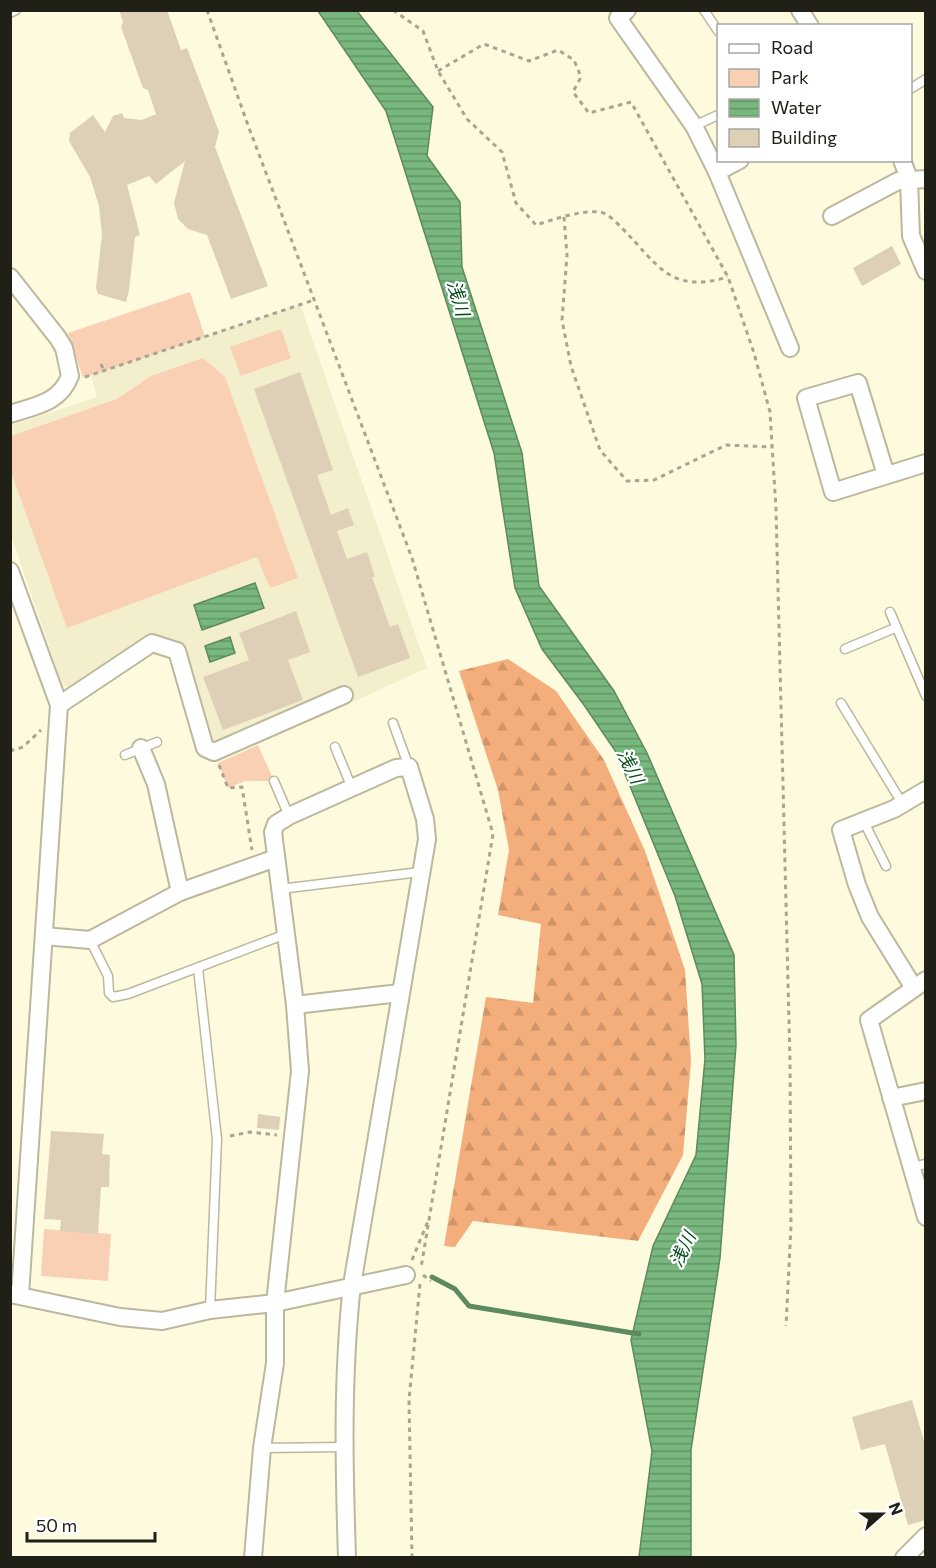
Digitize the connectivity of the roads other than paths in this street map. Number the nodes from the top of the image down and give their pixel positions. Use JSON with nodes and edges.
{"nodes":[{"id":1,"x":16,"y":10,"type":"edge"},
{"id":2,"x":627,"y":10,"type":"edge"},
{"id":3,"x":704,"y":10,"type":"edge"},
{"id":4,"x":800,"y":10,"type":"edge"},
{"id":5,"x":10,"y":13,"type":"edge"},
{"id":6,"x":809,"y":24,"type":"edge"},
{"id":7,"x":717,"y":30,"type":"edge"},
{"id":8,"x":926,"y":79,"type":"edge"},
{"id":9,"x":912,"y":88,"type":"edge"},
{"id":10,"x":717,"y":115,"type":"edge"},
{"id":11,"x":694,"y":126,"type":"junction"},
{"id":12,"x":736,"y":162,"type":"edge"},
{"id":13,"x":904,"y":162,"type":"edge"},
{"id":14,"x":717,"y":172,"type":"junction"},
{"id":15,"x":917,"y":179,"type":"edge"},
{"id":16,"x":832,"y":216,"type":"dead end"},
{"id":17,"x":926,"y":271,"type":"edge"},
{"id":18,"x":10,"y":277,"type":"edge"},
{"id":19,"x":790,"y":348,"type":"dead end"},
{"id":20,"x":10,"y":414,"type":"edge"},
{"id":21,"x":926,"y":463,"type":"edge"},
{"id":22,"x":886,"y":475,"type":"junction"},
{"id":23,"x":10,"y":571,"type":"edge"},
{"id":24,"x":890,"y":612,"type":"dead end"},
{"id":25,"x":895,"y":628,"type":"junction"},
{"id":26,"x":845,"y":649,"type":"dead end"},
{"id":27,"x":344,"y":695,"type":"dead end"},
{"id":28,"x":926,"y":696,"type":"edge"},
{"id":29,"x":842,"y":703,"type":"dead end"},
{"id":30,"x":59,"y":705,"type":"junction"},
{"id":31,"x":393,"y":723,"type":"dead end"},
{"id":32,"x":149,"y":745,"type":"joint"},
{"id":33,"x":335,"y":747,"type":"dead end"},
{"id":34,"x":125,"y":755,"type":"dead end"},
{"id":35,"x":409,"y":767,"type":"junction"},
{"id":36,"x":274,"y":781,"type":"dead end"},
{"id":37,"x":352,"y":788,"type":"junction"},
{"id":38,"x":926,"y":790,"type":"edge"},
{"id":39,"x":902,"y":803,"type":"junction"},
{"id":40,"x":289,"y":816,"type":"junction"},
{"id":41,"x":864,"y":822,"type":"junction"},
{"id":42,"x":276,"y":858,"type":"junction"},
{"id":43,"x":886,"y":866,"type":"dead end"},
{"id":44,"x":420,"y":872,"type":"junction"},
{"id":45,"x":280,"y":889,"type":"junction"},
{"id":46,"x":180,"y":892,"type":"junction"},
{"id":47,"x":286,"y":934,"type":"junction"},
{"id":48,"x":44,"y":936,"type":"junction"},
{"id":49,"x":90,"y":940,"type":"junction"},
{"id":50,"x":198,"y":968,"type":"junction"},
{"id":51,"x":920,"y":984,"type":"edge"},
{"id":52,"x":400,"y":993,"type":"junction"},
{"id":53,"x":295,"y":1005,"type":"junction"},
{"id":54,"x":926,"y":1091,"type":"edge"},
{"id":55,"x":891,"y":1098,"type":"junction"},
{"id":56,"x":918,"y":1166,"type":"edge"},
{"id":57,"x":926,"y":1216,"type":"edge"},
{"id":58,"x":406,"y":1275,"type":"road end"},
{"id":59,"x":352,"y":1285,"type":"junction"},
{"id":60,"x":15,"y":1294,"type":"edge"},
{"id":61,"x":275,"y":1303,"type":"junction"},
{"id":62,"x":210,"y":1310,"type":"junction"},
{"id":63,"x":344,"y":1447,"type":"junction"},
{"id":64,"x":262,"y":1448,"type":"junction"},
{"id":65,"x":926,"y":1536,"type":"edge"},
{"id":66,"x":907,"y":1556,"type":"edge"},
{"id":67,"x":253,"y":1557,"type":"edge"},
{"id":68,"x":347,"y":1557,"type":"edge"}],
"edges":[{"from":1,"to":5,"type":"lane"},
{"from":2,"to":11,"type":"street"},
{"from":3,"to":7,"type":"lane"},
{"from":4,"to":6,"type":"street"},
{"from":8,"to":9,"type":"lane"},
{"from":10,"to":11,"type":"lane"},
{"from":11,"to":14,"type":"street"},
{"from":12,"to":14,"type":"street"},
{"from":13,"to":15,"type":"street"},
{"from":14,"to":19,"type":"street"},
{"from":15,"to":16,"type":"street"},
{"from":15,"to":17,"type":"street"},
{"from":18,"to":20,"type":"street"},
{"from":21,"to":22,"type":"street"},
{"from":22,"to":22,"type":"street"},
{"from":23,"to":30,"type":"street"},
{"from":24,"to":25,"type":"lane"},
{"from":25,"to":26,"type":"lane"},
{"from":25,"to":28,"type":"lane"},
{"from":27,"to":30,"type":"street"},
{"from":29,"to":39,"type":"lane"},
{"from":30,"to":48,"type":"street"},
{"from":31,"to":35,"type":"lane"},
{"from":32,"to":34,"type":"lane"},
{"from":32,"to":46,"type":"street"},
{"from":33,"to":37,"type":"lane"},
{"from":35,"to":37,"type":"street"},
{"from":35,"to":44,"type":"street"},
{"from":36,"to":40,"type":"lane"},
{"from":37,"to":40,"type":"street"},
{"from":38,"to":39,"type":"street"},
{"from":39,"to":41,"type":"street"},
{"from":40,"to":42,"type":"street"},
{"from":41,"to":43,"type":"lane"},
{"from":41,"to":51,"type":"street"},
{"from":42,"to":45,"type":"street"},
{"from":42,"to":46,"type":"street"},
{"from":44,"to":45,"type":"lane"},
{"from":44,"to":52,"type":"street"},
{"from":45,"to":47,"type":"street"},
{"from":46,"to":49,"type":"street"},
{"from":47,"to":50,"type":"lane"},
{"from":47,"to":53,"type":"street"},
{"from":48,"to":49,"type":"street"},
{"from":48,"to":60,"type":"street"},
{"from":49,"to":50,"type":"lane"},
{"from":50,"to":62,"type":"lane"},
{"from":51,"to":55,"type":"street"},
{"from":52,"to":53,"type":"street"},
{"from":52,"to":59,"type":"street"},
{"from":53,"to":61,"type":"street"},
{"from":54,"to":55,"type":"street"},
{"from":55,"to":56,"type":"street"},
{"from":56,"to":57,"type":"street"},
{"from":58,"to":59,"type":"street"},
{"from":59,"to":61,"type":"street"},
{"from":59,"to":63,"type":"street"},
{"from":60,"to":62,"type":"street"},
{"from":61,"to":62,"type":"street"},
{"from":61,"to":64,"type":"street"},
{"from":63,"to":64,"type":"lane"},
{"from":63,"to":68,"type":"street"},
{"from":64,"to":67,"type":"street"},
{"from":65,"to":66,"type":"street"}]}
